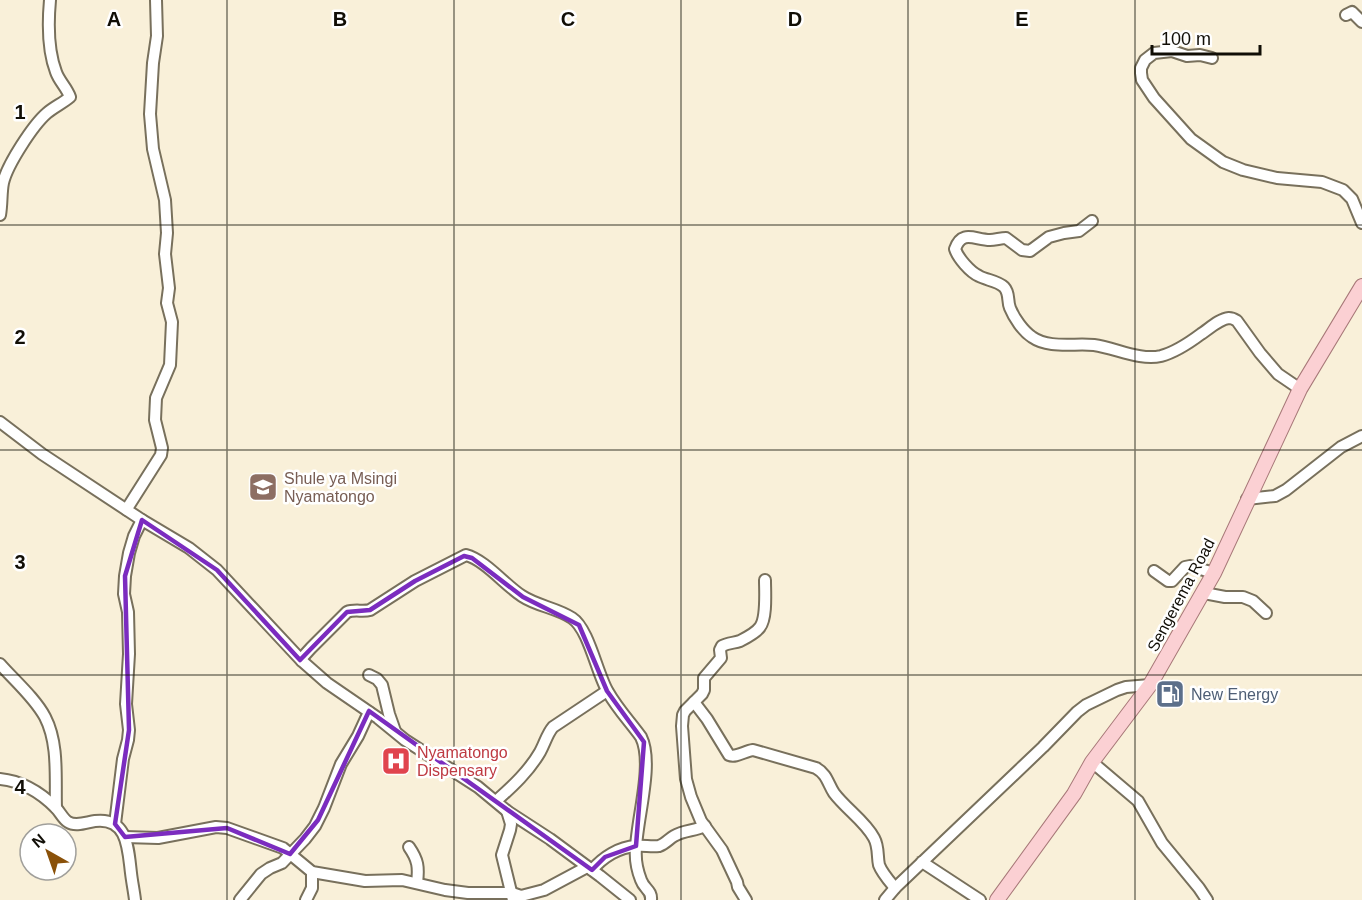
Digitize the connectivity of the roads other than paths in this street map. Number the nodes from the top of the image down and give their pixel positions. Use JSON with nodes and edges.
{"nodes":[{"id":1,"x":50,"y":0,"type":"edge"},
{"id":2,"x":156,"y":0,"type":"edge"},
{"id":3,"x":1346,"y":15,"type":"dead end"},
{"id":4,"x":1362,"y":22,"type":"edge"},
{"id":5,"x":1212,"y":58,"type":"dead end"},
{"id":6,"x":0,"y":215,"type":"edge"},
{"id":7,"x":1092,"y":220,"type":"dead end"},
{"id":8,"x":1362,"y":223,"type":"edge"},
{"id":9,"x":1362,"y":286,"type":"edge"},
{"id":10,"x":1300,"y":389,"type":"junction"},
{"id":11,"x":4,"y":426,"type":"edge"},
{"id":12,"x":1362,"y":436,"type":"edge"},
{"id":13,"x":0,"y":438,"type":"edge"},
{"id":14,"x":1247,"y":499,"type":"junction"},
{"id":15,"x":127,"y":510,"type":"junction"},
{"id":16,"x":142,"y":520,"type":"junction"},
{"id":17,"x":1154,"y":571,"type":"dead end"},
{"id":18,"x":1214,"y":573,"type":"junction"},
{"id":19,"x":765,"y":580,"type":"dead end"},
{"id":20,"x":1204,"y":593,"type":"junction"},
{"id":21,"x":1266,"y":613,"type":"dead end"},
{"id":22,"x":302,"y":661,"type":"junction"},
{"id":23,"x":0,"y":663,"type":"edge"},
{"id":24,"x":369,"y":675,"type":"dead end"},
{"id":25,"x":1150,"y":685,"type":"junction"},
{"id":26,"x":607,"y":691,"type":"junction"},
{"id":27,"x":694,"y":702,"type":"junction"},
{"id":28,"x":369,"y":712,"type":"junction"},
{"id":29,"x":397,"y":734,"type":"junction"},
{"id":30,"x":1092,"y":762,"type":"junction"},
{"id":31,"x":0,"y":779,"type":"edge"},
{"id":32,"x":496,"y":801,"type":"junction"},
{"id":33,"x":56,"y":808,"type":"junction"},
{"id":34,"x":507,"y":811,"type":"junction"},
{"id":35,"x":115,"y":824,"type":"junction"},
{"id":36,"x":705,"y":826,"type":"junction"},
{"id":37,"x":125,"y":837,"type":"junction"},
{"id":38,"x":636,"y":846,"type":"junction"},
{"id":39,"x":409,"y":847,"type":"dead end"},
{"id":40,"x":290,"y":854,"type":"junction"},
{"id":41,"x":922,"y":862,"type":"junction"},
{"id":42,"x":590,"y":869,"type":"junction"},
{"id":43,"x":312,"y":872,"type":"junction"},
{"id":44,"x":417,"y":883,"type":"junction"},
{"id":45,"x":895,"y":888,"type":"junction"},
{"id":46,"x":467,"y":896,"type":"edge"},
{"id":47,"x":512,"y":897,"type":"edge"},
{"id":48,"x":135,"y":900,"type":"edge"},
{"id":49,"x":240,"y":900,"type":"edge"},
{"id":50,"x":306,"y":900,"type":"edge"},
{"id":51,"x":630,"y":900,"type":"edge"},
{"id":52,"x":651,"y":900,"type":"edge"},
{"id":53,"x":747,"y":900,"type":"edge"},
{"id":54,"x":885,"y":900,"type":"edge"},
{"id":55,"x":980,"y":900,"type":"edge"},
{"id":56,"x":997,"y":900,"type":"edge"},
{"id":57,"x":1207,"y":900,"type":"edge"}],
"edges":[{"from":1,"to":6,"type":"street"},
{"from":2,"to":15,"type":"street"},
{"from":3,"to":4,"type":"street"},
{"from":5,"to":8,"type":"street"},
{"from":7,"to":10,"type":"street"},
{"from":9,"to":10,"type":"main road","name":"Sengerema Road"},
{"from":10,"to":14,"type":"main road","name":"Sengerema Road"},
{"from":11,"to":13,"type":"street"},
{"from":11,"to":15,"type":"street"},
{"from":12,"to":14,"type":"street"},
{"from":14,"to":18,"type":"main road","name":"Sengerema Road"},
{"from":15,"to":16,"type":"street"},
{"from":16,"to":22,"type":"street"},
{"from":16,"to":35,"type":"street"},
{"from":17,"to":18,"type":"street"},
{"from":18,"to":20,"type":"main road","name":"Sengerema Road"},
{"from":19,"to":27,"type":"street"},
{"from":20,"to":21,"type":"street"},
{"from":20,"to":25,"type":"main road","name":"Sengerema Road"},
{"from":22,"to":26,"type":"street"},
{"from":22,"to":28,"type":"street"},
{"from":23,"to":33,"type":"street"},
{"from":24,"to":29,"type":"street"},
{"from":25,"to":30,"type":"main road","name":"Sengerema Road"},
{"from":25,"to":41,"type":"street"},
{"from":26,"to":32,"type":"street"},
{"from":26,"to":38,"type":"street"},
{"from":27,"to":36,"type":"street"},
{"from":27,"to":45,"type":"street"},
{"from":28,"to":29,"type":"street"},
{"from":28,"to":40,"type":"street"},
{"from":29,"to":32,"type":"street"},
{"from":30,"to":56,"type":"main road","name":"Sengerema Road"},
{"from":30,"to":57,"type":"street"},
{"from":31,"to":33,"type":"street"},
{"from":32,"to":34,"type":"street"},
{"from":33,"to":35,"type":"street"},
{"from":34,"to":42,"type":"street"},
{"from":34,"to":47,"type":"street"},
{"from":35,"to":37,"type":"street"},
{"from":36,"to":38,"type":"street"},
{"from":36,"to":53,"type":"street"},
{"from":37,"to":40,"type":"street"},
{"from":37,"to":48,"type":"street"},
{"from":38,"to":42,"type":"street"},
{"from":38,"to":52,"type":"street"},
{"from":39,"to":44,"type":"street"},
{"from":40,"to":43,"type":"street"},
{"from":40,"to":49,"type":"street"},
{"from":41,"to":45,"type":"street"},
{"from":41,"to":55,"type":"street"},
{"from":42,"to":47,"type":"street"},
{"from":42,"to":51,"type":"street"},
{"from":43,"to":44,"type":"street"},
{"from":43,"to":50,"type":"street"},
{"from":44,"to":46,"type":"street"},
{"from":45,"to":54,"type":"street"},
{"from":46,"to":47,"type":"street"}]}
